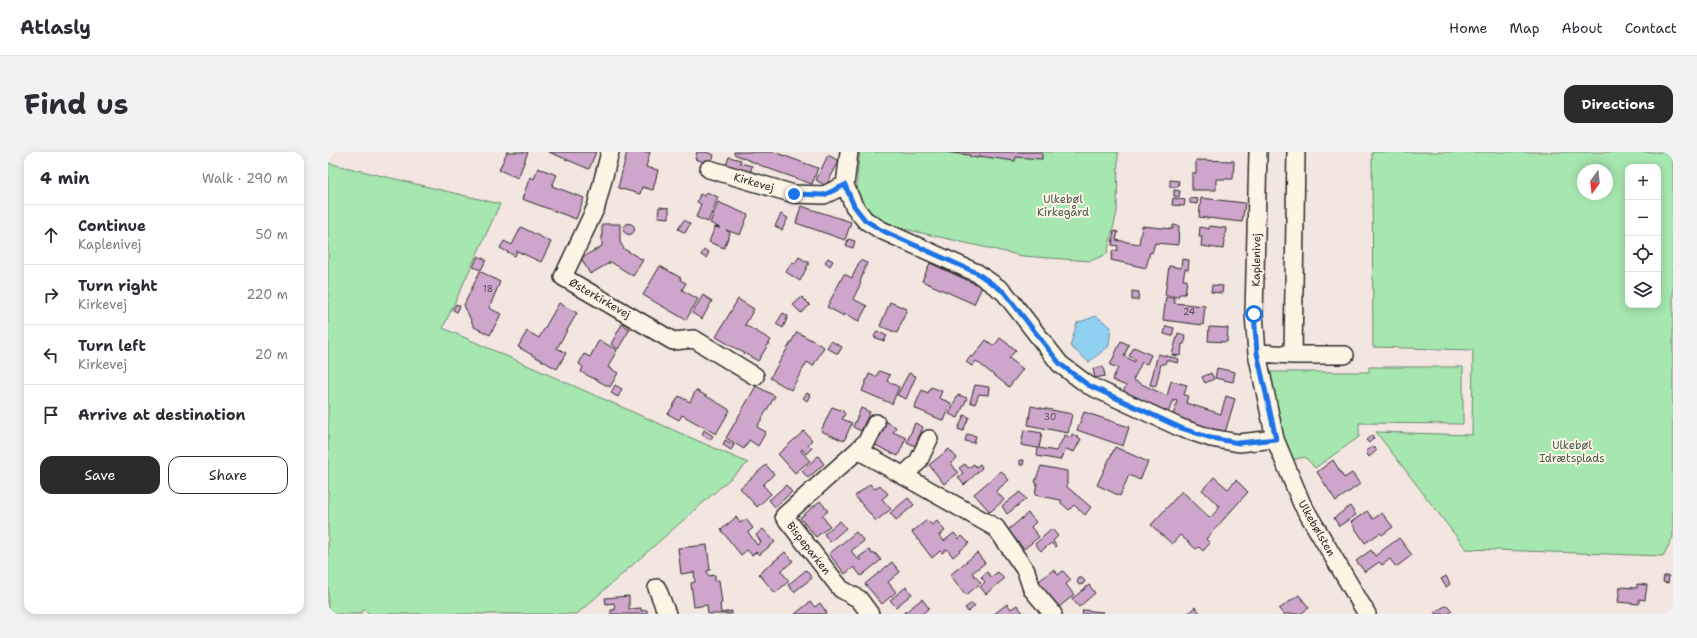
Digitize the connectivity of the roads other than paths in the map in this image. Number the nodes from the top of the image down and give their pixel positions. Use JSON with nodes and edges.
{"nodes":[{"id":1,"x":610,"y":152,"type":"edge"},
{"id":2,"x":849,"y":152,"type":"edge"},
{"id":3,"x":1258,"y":152,"type":"edge"},
{"id":4,"x":1296,"y":152,"type":"edge"},
{"id":5,"x":709,"y":169,"type":"dead end"},
{"id":6,"x":845,"y":185,"type":"junction"},
{"id":7,"x":1257,"y":353,"type":"junction"},
{"id":8,"x":1293,"y":355,"type":"junction"},
{"id":9,"x":1345,"y":355,"type":"dead end"},
{"id":10,"x":755,"y":376,"type":"dead end"},
{"id":11,"x":876,"y":423,"type":"dead end"},
{"id":12,"x":928,"y":438,"type":"dead end"},
{"id":13,"x":1276,"y":439,"type":"junction"},
{"id":14,"x":858,"y":450,"type":"junction"},
{"id":15,"x":903,"y":476,"type":"junction"},
{"id":16,"x":658,"y":588,"type":"dead end"},
{"id":17,"x":667,"y":614,"type":"edge"},
{"id":18,"x":870,"y":614,"type":"edge"},
{"id":19,"x":1053,"y":614,"type":"edge"},
{"id":20,"x":1367,"y":614,"type":"edge"}],
"edges":[{"from":1,"to":10,"type":"street","name":"Østerkirkevej"},
{"from":2,"to":6,"type":"street"},
{"from":3,"to":7,"type":"street","name":"Kaplenivej"},
{"from":4,"to":8,"type":"street"},
{"from":5,"to":6,"type":"street","name":"Kirkevej"},
{"from":6,"to":13,"type":"street"},
{"from":7,"to":8,"type":"street"},
{"from":7,"to":13,"type":"street","name":"Kaplenivej"},
{"from":8,"to":9,"type":"street"},
{"from":11,"to":14,"type":"street","name":"Bispeparken"},
{"from":12,"to":15,"type":"street"},
{"from":13,"to":20,"type":"street","name":"Ulkebølsten"},
{"from":14,"to":15,"type":"street"},
{"from":14,"to":18,"type":"street","name":"Bispeparken"},
{"from":15,"to":19,"type":"street"},
{"from":16,"to":17,"type":"street"}]}
